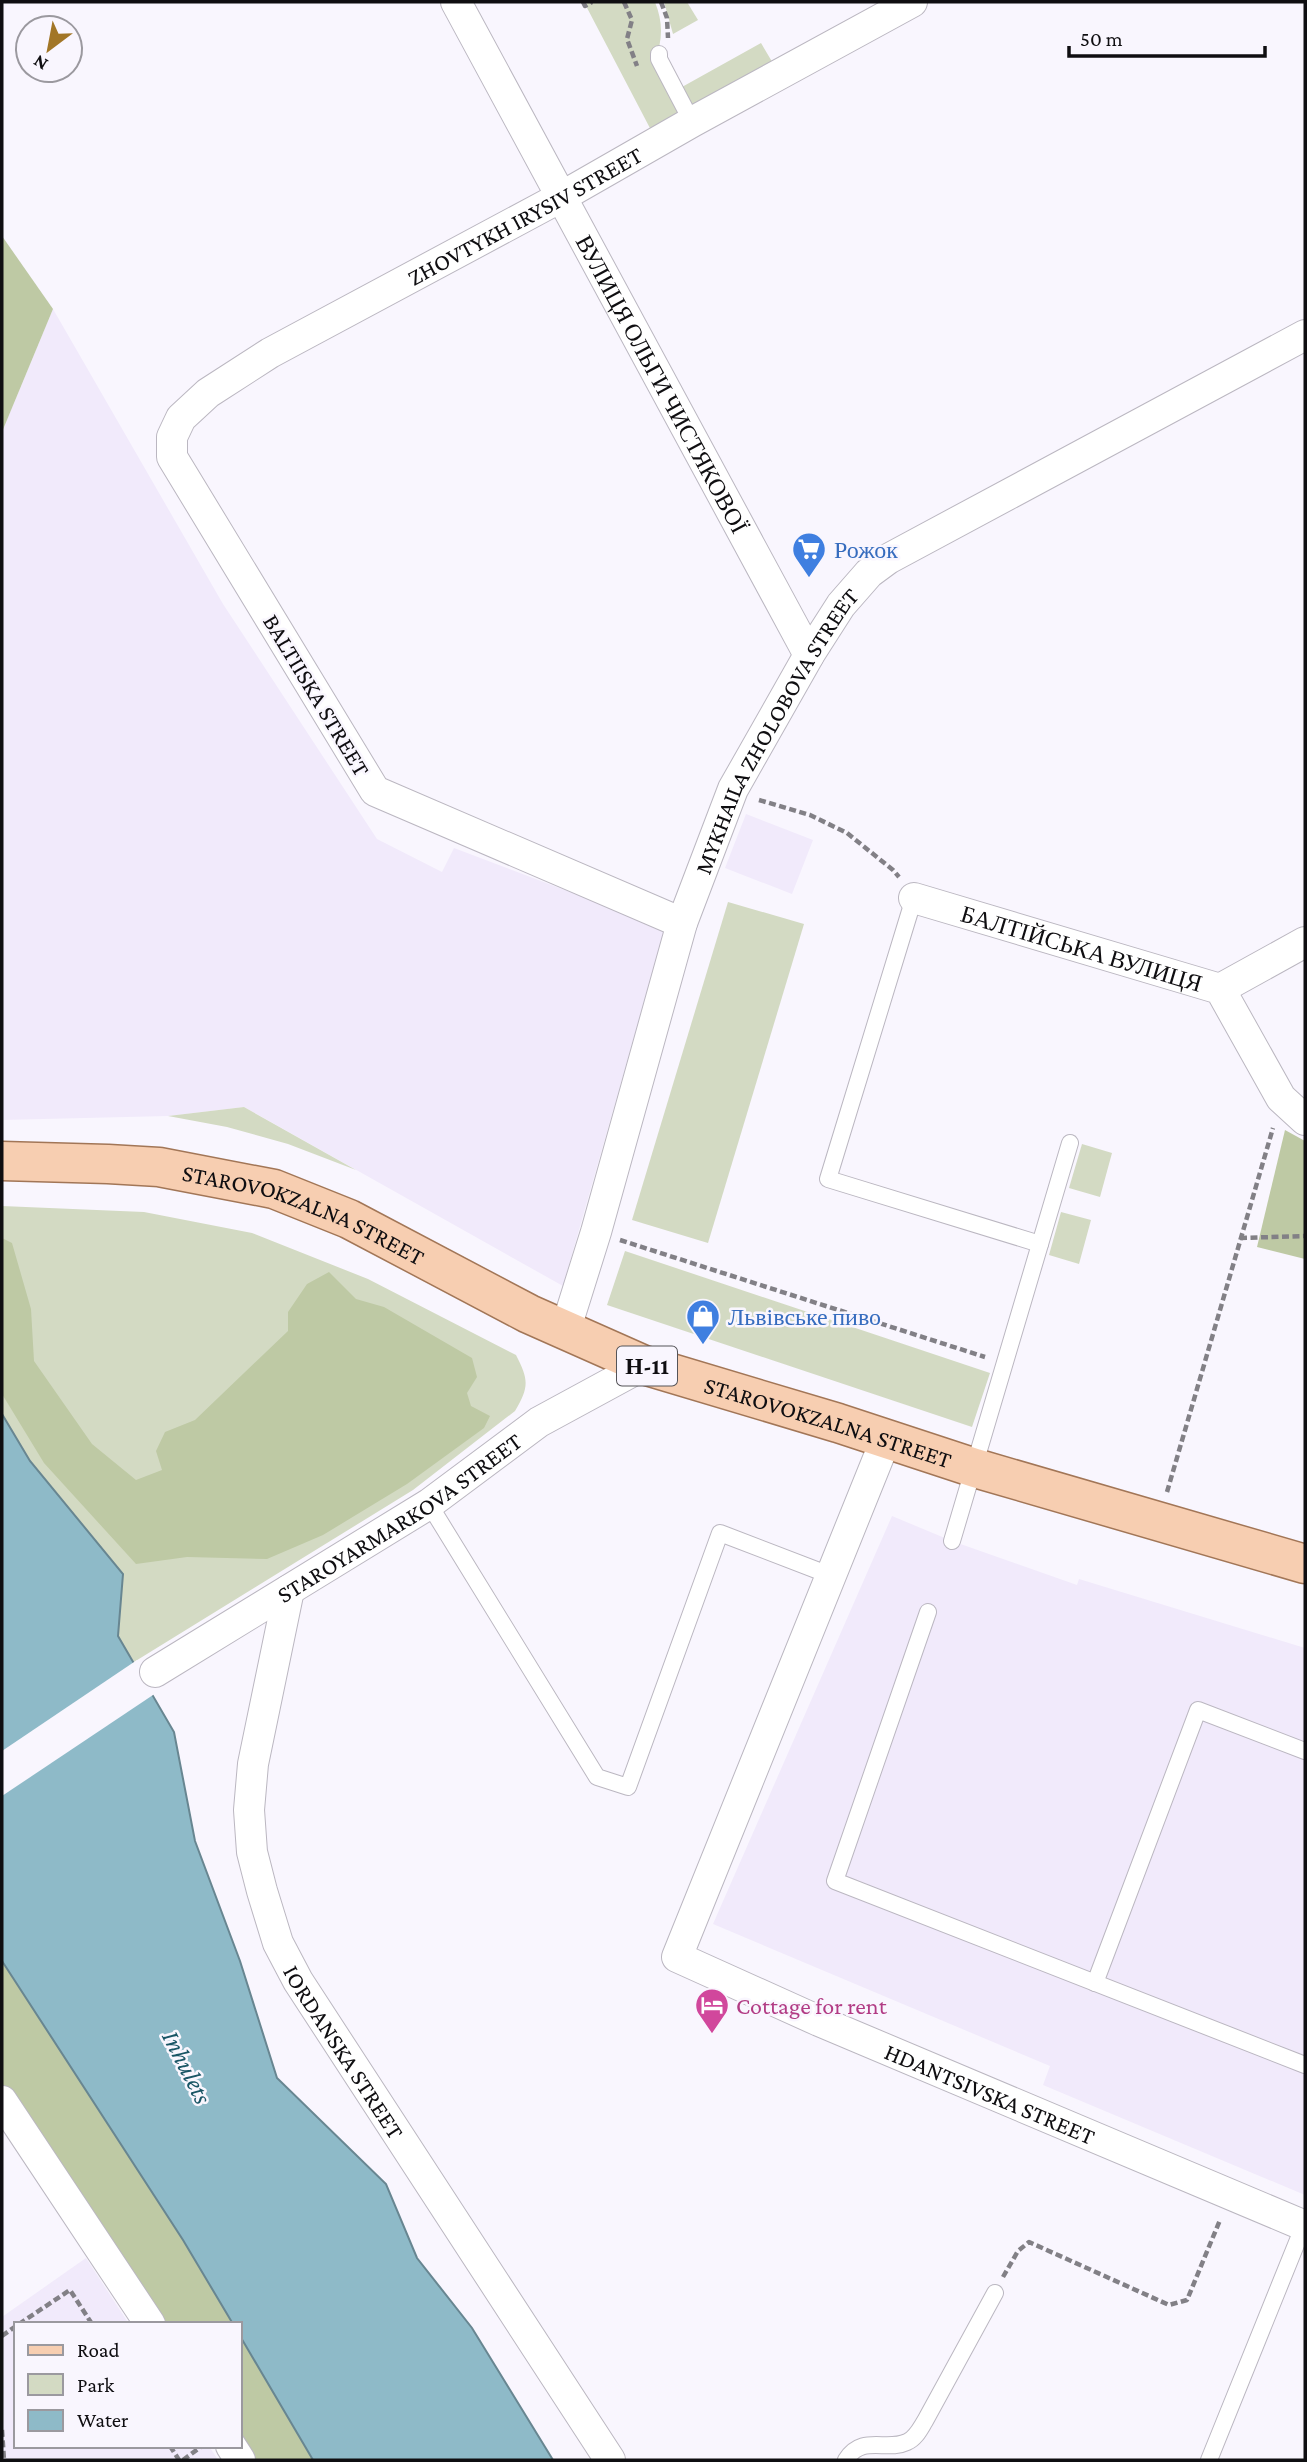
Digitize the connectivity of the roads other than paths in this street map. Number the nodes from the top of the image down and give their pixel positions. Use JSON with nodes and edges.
{"nodes":[{"id":1,"x":456,"y":2,"type":"edge"},
{"id":2,"x":912,"y":2,"type":"edge"},
{"id":3,"x":659,"y":54,"type":"road end"},
{"id":4,"x":692,"y":122,"type":"junction"},
{"id":5,"x":561,"y":197,"type":"junction"},
{"id":6,"x":1305,"y":335,"type":"edge"},
{"id":7,"x":172,"y":457,"type":"joint"},
{"id":8,"x":808,"y":656,"type":"junction"},
{"id":9,"x":914,"y":898,"type":"joint"},
{"id":10,"x":681,"y":923,"type":"junction"},
{"id":11,"x":1305,"y":942,"type":"edge"},
{"id":12,"x":1220,"y":989,"type":"junction"},
{"id":13,"x":1305,"y":1120,"type":"edge"},
{"id":14,"x":1070,"y":1143,"type":"dead end"},
{"id":15,"x":2,"y":1161,"type":"edge"},
{"id":16,"x":1040,"y":1244,"type":"junction"},
{"id":17,"x":565,"y":1331,"type":"junction"},
{"id":18,"x":644,"y":1366,"type":"junction"},
{"id":19,"x":886,"y":1439,"type":"junction"},
{"id":20,"x":975,"y":1468,"type":"junction"},
{"id":21,"x":429,"y":1504,"type":"junction"},
{"id":22,"x":952,"y":1541,"type":"dead end"},
{"id":23,"x":1305,"y":1564,"type":"edge"},
{"id":24,"x":832,"y":1576,"type":"junction"},
{"id":25,"x":289,"y":1590,"type":"junction"},
{"id":26,"x":928,"y":1612,"type":"dead end"},
{"id":27,"x":155,"y":1672,"type":"dead end"},
{"id":28,"x":1305,"y":1751,"type":"edge"},
{"id":29,"x":1095,"y":1983,"type":"junction"},
{"id":30,"x":1305,"y":2065,"type":"edge"},
{"id":31,"x":2,"y":2101,"type":"edge"},
{"id":32,"x":1305,"y":2225,"type":"edge"},
{"id":33,"x":995,"y":2293,"type":"road end"},
{"id":34,"x":148,"y":2322,"type":"edge"},
{"id":35,"x":610,"y":2460,"type":"edge"},
{"id":36,"x":846,"y":2460,"type":"edge"},
{"id":37,"x":1209,"y":2460,"type":"edge"}],
"edges":[{"from":1,"to":5,"type":"street","name":"ВУЛИЦЯ ОЛЬГИ ЧИСТЯКОВОЇ"},
{"from":2,"to":4,"type":"street","name":"ZHOVTYKH IRYSIV STREET"},
{"from":3,"to":4,"type":"lane"},
{"from":4,"to":5,"type":"street","name":"ZHOVTYKH IRYSIV STREET"},
{"from":5,"to":7,"type":"street","name":"ZHOVTYKH IRYSIV STREET"},
{"from":5,"to":8,"type":"street","name":"ВУЛИЦЯ ОЛЬГИ ЧИСТЯКОВОЇ"},
{"from":6,"to":8,"type":"street","name":"MYKHAILA ZHOLOBOVA STREET"},
{"from":7,"to":10,"type":"street","name":"BALTIISKA STREET"},
{"from":8,"to":10,"type":"street","name":"MYKHAILA ZHOLOBOVA STREET"},
{"from":9,"to":12,"type":"street","name":"БАЛТІЙСЬКА ВУЛИЦЯ"},
{"from":9,"to":16,"type":"lane"},
{"from":10,"to":17,"type":"street","name":"MYKHAILA ZHOLOBOVA STREET"},
{"from":11,"to":12,"type":"street"},
{"from":12,"to":13,"type":"street","name":"БАЛТІЙСЬКА ВУЛИЦЯ"},
{"from":14,"to":16,"type":"lane"},
{"from":15,"to":17,"type":"main road","name":"STAROVOKZALNA STREET","number":"Н-11"},
{"from":16,"to":20,"type":"lane"},
{"from":17,"to":18,"type":"main road","name":"STAROVOKZALNA STREET","number":"Н-11"},
{"from":18,"to":19,"type":"main road","name":"STAROVOKZALNA STREET","number":"Н-11"},
{"from":18,"to":21,"type":"street","name":"STAROYARMARKOVA STREET"},
{"from":19,"to":20,"type":"main road","name":"STAROVOKZALNA STREET","number":"Н-11"},
{"from":19,"to":24,"type":"street"},
{"from":20,"to":22,"type":"lane"},
{"from":20,"to":23,"type":"main road","name":"STAROVOKZALNA STREET","number":"Н-11"},
{"from":21,"to":24,"type":"lane"},
{"from":21,"to":25,"type":"street","name":"STAROYARMARKOVA STREET"},
{"from":24,"to":32,"type":"street","name":"HDANTSIVSKA STREET"},
{"from":25,"to":27,"type":"street","name":"STAROYARMARKOVA STREET"},
{"from":25,"to":35,"type":"street","name":"IORDANSKA STREET"},
{"from":26,"to":29,"type":"lane"},
{"from":28,"to":29,"type":"lane"},
{"from":29,"to":30,"type":"lane"},
{"from":31,"to":34,"type":"street"},
{"from":32,"to":37,"type":"lane"},
{"from":33,"to":36,"type":"lane"}]}
